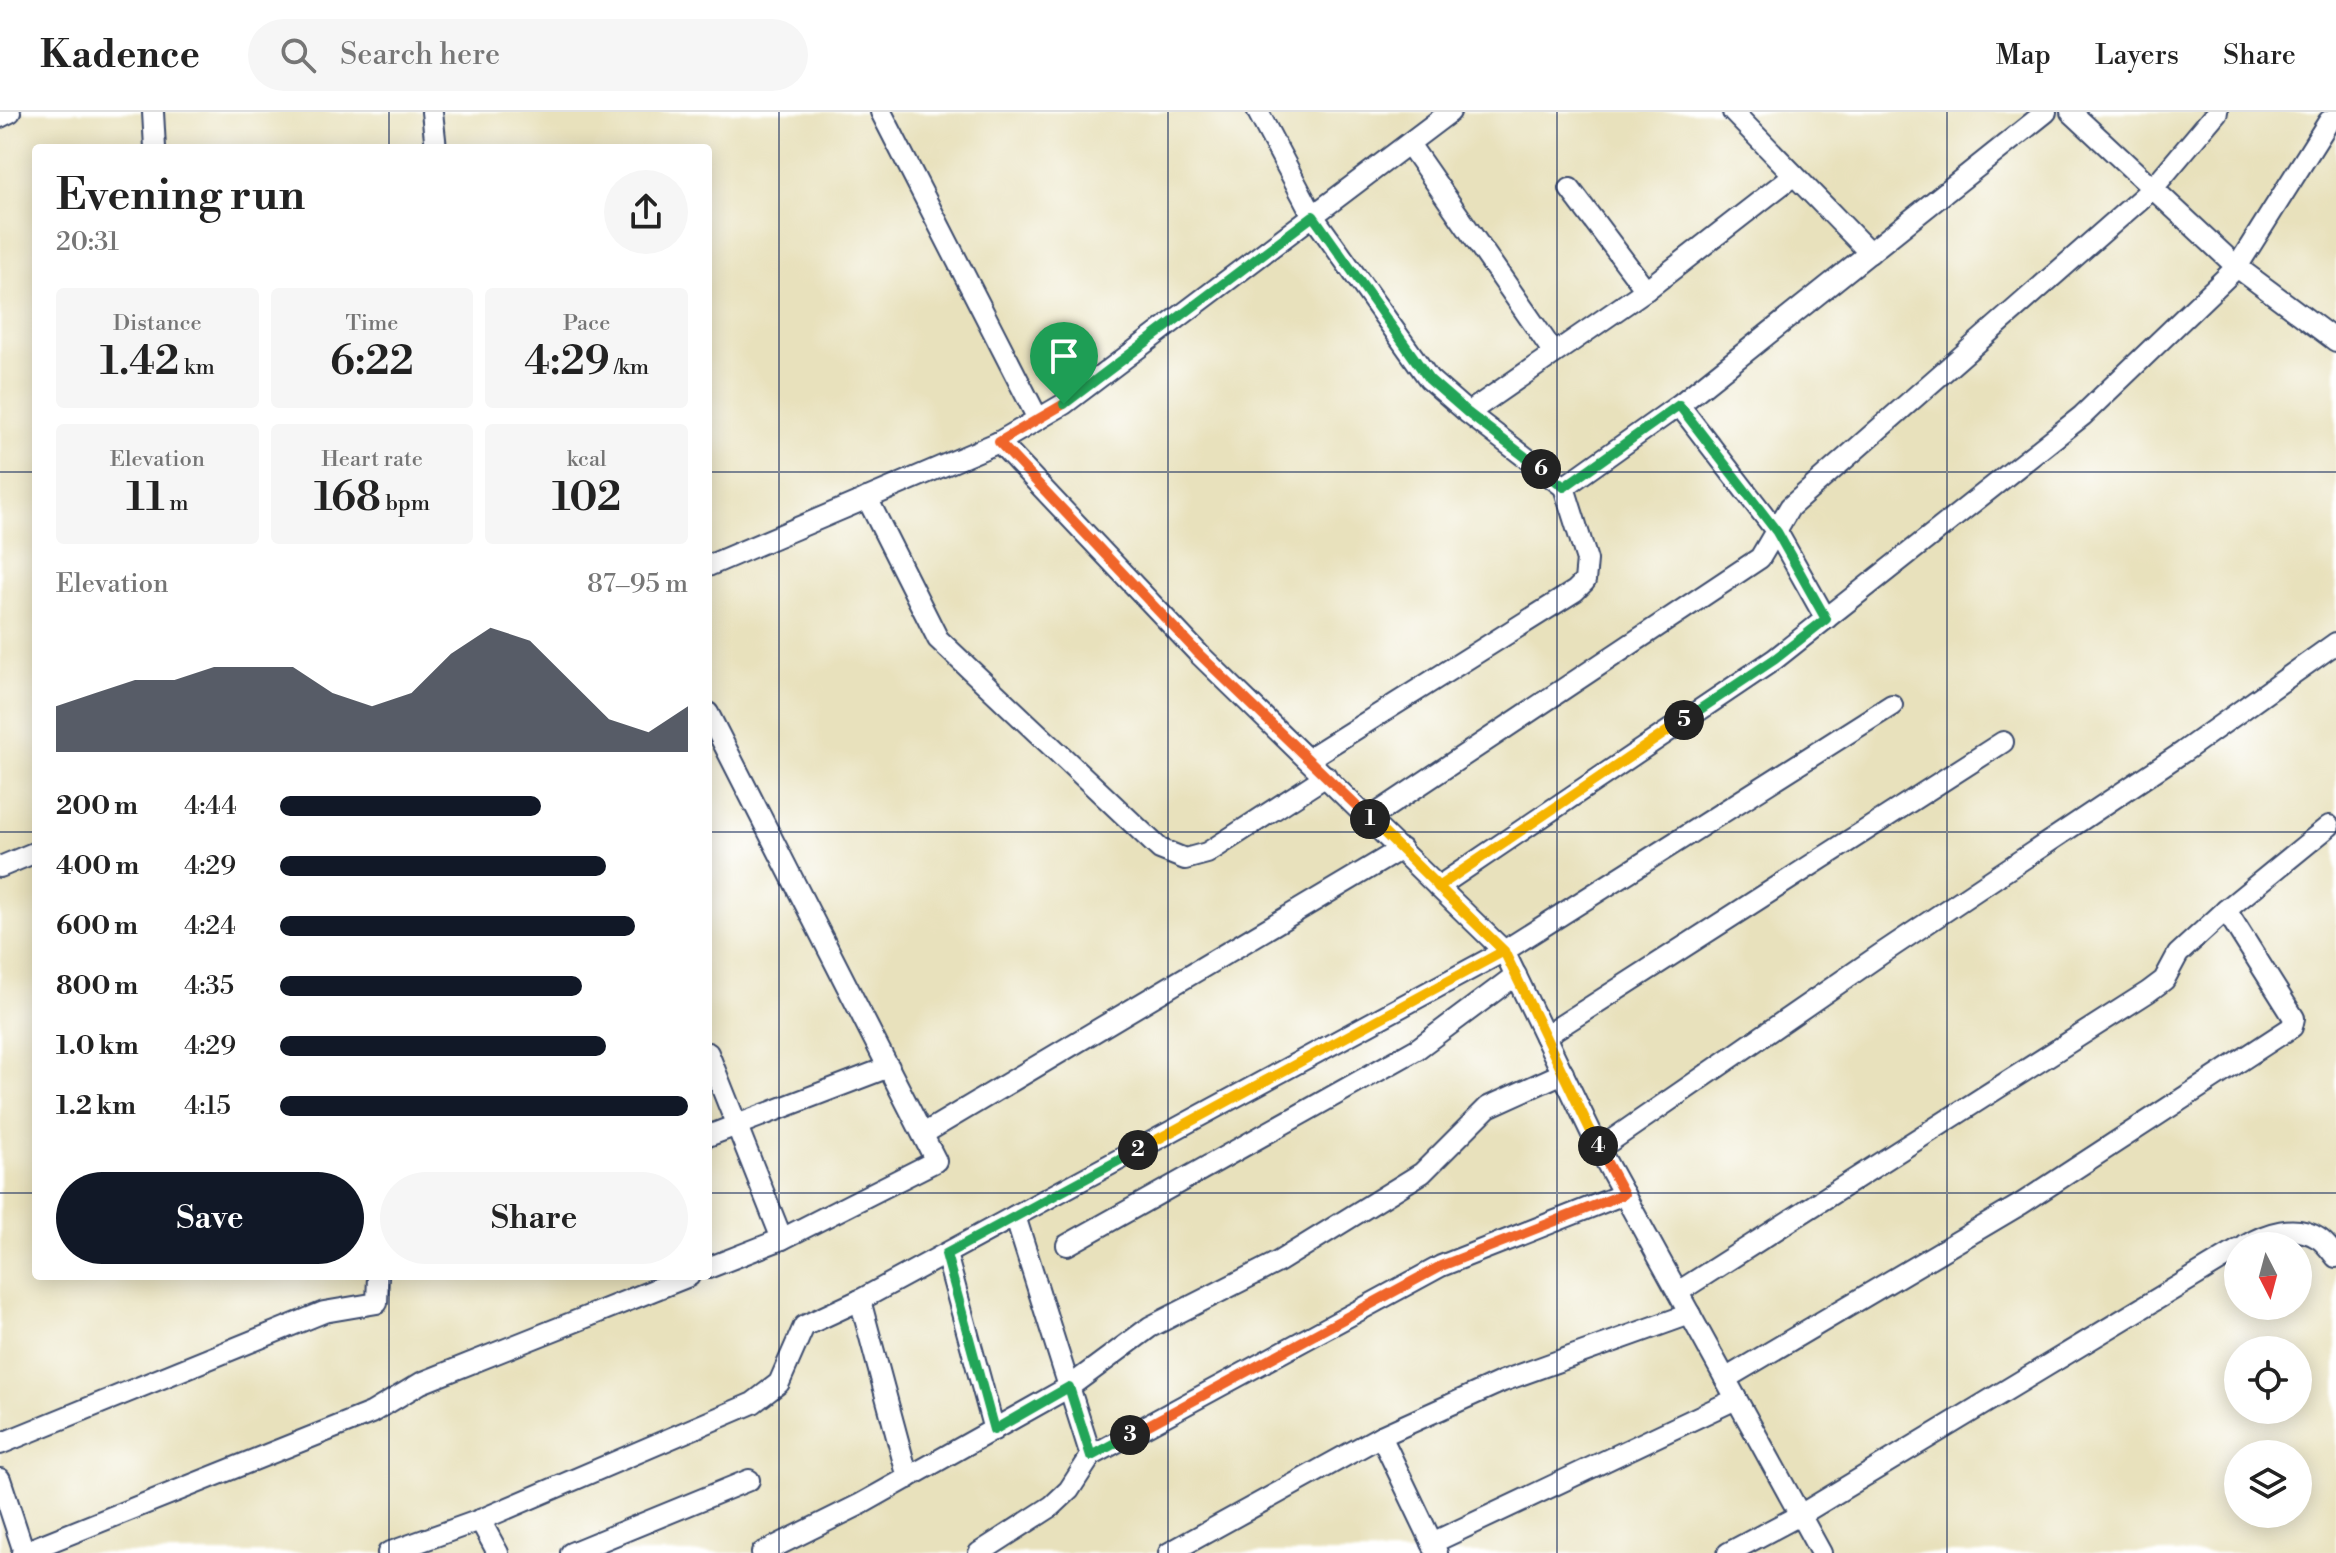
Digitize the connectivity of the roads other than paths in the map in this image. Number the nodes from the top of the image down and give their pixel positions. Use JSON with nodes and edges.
{"nodes":[{"id":1,"x":10,"y":112,"type":"edge"},
{"id":2,"x":153,"y":112,"type":"edge"},
{"id":3,"x":432,"y":112,"type":"edge"},
{"id":4,"x":881,"y":112,"type":"edge"},
{"id":5,"x":1258,"y":112,"type":"edge"},
{"id":6,"x":1450,"y":112,"type":"edge"},
{"id":7,"x":1733,"y":112,"type":"edge"},
{"id":8,"x":2046,"y":112,"type":"edge"},
{"id":9,"x":2071,"y":112,"type":"edge"},
{"id":10,"x":2217,"y":112,"type":"edge"},
{"id":11,"x":0,"y":117,"type":"edge"},
{"id":12,"x":2336,"y":118,"type":"edge"},
{"id":13,"x":155,"y":144,"type":"edge"},
{"id":14,"x":436,"y":144,"type":"edge"},
{"id":15,"x":1409,"y":144,"type":"junction"},
{"id":16,"x":1794,"y":175,"type":"junction"},
{"id":17,"x":2153,"y":188,"type":"junction"},
{"id":18,"x":1570,"y":189,"type":"dead end"},
{"id":19,"x":1313,"y":216,"type":"junction"},
{"id":20,"x":1870,"y":253,"type":"junction"},
{"id":21,"x":2237,"y":267,"type":"junction"},
{"id":22,"x":1646,"y":290,"type":"junction"},
{"id":23,"x":2336,"y":341,"type":"edge"},
{"id":24,"x":1554,"y":353,"type":"junction"},
{"id":25,"x":1679,"y":405,"type":"junction"},
{"id":26,"x":1468,"y":413,"type":"junction"},
{"id":27,"x":1038,"y":419,"type":"junction"},
{"id":28,"x":999,"y":442,"type":"junction"},
{"id":29,"x":1564,"y":487,"type":"junction"},
{"id":30,"x":867,"y":498,"type":"junction"},
{"id":31,"x":1777,"y":532,"type":"junction"},
{"id":32,"x":712,"y":564,"type":"edge"},
{"id":33,"x":1826,"y":619,"type":"junction"},
{"id":34,"x":2336,"y":643,"type":"edge"},
{"id":35,"x":1892,"y":705,"type":"dead end"},
{"id":36,"x":712,"y":721,"type":"edge"},
{"id":37,"x":2003,"y":742,"type":"dead end"},
{"id":38,"x":1308,"y":759,"type":"junction"},
{"id":39,"x":1326,"y":776,"type":"junction"},
{"id":40,"x":1370,"y":818,"type":"junction"},
{"id":41,"x":2329,"y":826,"type":"dead end"},
{"id":42,"x":1401,"y":849,"type":"junction"},
{"id":43,"x":32,"y":854,"type":"edge"},
{"id":44,"x":0,"y":867,"type":"edge"},
{"id":45,"x":1438,"y":887,"type":"junction"},
{"id":46,"x":2226,"y":910,"type":"junction"},
{"id":47,"x":1504,"y":951,"type":"junction"},
{"id":48,"x":1516,"y":975,"type":"junction"},
{"id":49,"x":1545,"y":1036,"type":"junction"},
{"id":50,"x":712,"y":1062,"type":"edge"},
{"id":51,"x":889,"y":1067,"type":"junction"},
{"id":52,"x":1563,"y":1073,"type":"junction"},
{"id":53,"x":738,"y":1124,"type":"junction"},
{"id":54,"x":712,"y":1134,"type":"edge"},
{"id":55,"x":923,"y":1134,"type":"junction"},
{"id":56,"x":1599,"y":1149,"type":"junction"},
{"id":57,"x":1624,"y":1194,"type":"junction"},
{"id":58,"x":1015,"y":1216,"type":"junction"},
{"id":59,"x":2312,"y":1236,"type":"edge"},
{"id":60,"x":782,"y":1239,"type":"junction"},
{"id":61,"x":1067,"y":1245,"type":"dead end"},
{"id":62,"x":946,"y":1254,"type":"junction"},
{"id":63,"x":2336,"y":1257,"type":"edge"},
{"id":64,"x":2224,"y":1258,"type":"edge"},
{"id":65,"x":712,"y":1266,"type":"edge"},
{"id":66,"x":378,"y":1280,"type":"edge"},
{"id":67,"x":679,"y":1280,"type":"edge"},
{"id":68,"x":1678,"y":1292,"type":"junction"},
{"id":69,"x":860,"y":1300,"type":"junction"},
{"id":70,"x":1690,"y":1314,"type":"junction"},
{"id":71,"x":1725,"y":1379,"type":"junction"},
{"id":72,"x":1069,"y":1387,"type":"junction"},
{"id":73,"x":1736,"y":1399,"type":"junction"},
{"id":74,"x":994,"y":1430,"type":"junction"},
{"id":75,"x":1381,"y":1436,"type":"junction"},
{"id":76,"x":0,"y":1444,"type":"edge"},
{"id":77,"x":1091,"y":1456,"type":"junction"},
{"id":78,"x":908,"y":1478,"type":"junction"},
{"id":79,"x":0,"y":1479,"type":"edge"},
{"id":80,"x":749,"y":1480,"type":"dead end"},
{"id":81,"x":1800,"y":1515,"type":"junction"},
{"id":82,"x":480,"y":1520,"type":"junction"},
{"id":83,"x":1434,"y":1548,"type":"edge"},
{"id":84,"x":23,"y":1553,"type":"edge"},
{"id":85,"x":388,"y":1553,"type":"edge"},
{"id":86,"x":498,"y":1553,"type":"edge"},
{"id":87,"x":571,"y":1553,"type":"edge"},
{"id":88,"x":762,"y":1553,"type":"edge"},
{"id":89,"x":979,"y":1553,"type":"edge"},
{"id":90,"x":1169,"y":1553,"type":"edge"},
{"id":91,"x":1728,"y":1553,"type":"edge"},
{"id":92,"x":1821,"y":1553,"type":"edge"}],
"edges":[{"from":1,"to":11,"type":"street"},
{"from":2,"to":13,"type":"street"},
{"from":3,"to":14,"type":"street"},
{"from":4,"to":27,"type":"street"},
{"from":5,"to":19,"type":"street"},
{"from":6,"to":15,"type":"street"},
{"from":7,"to":16,"type":"street"},
{"from":8,"to":20,"type":"street"},
{"from":9,"to":17,"type":"street"},
{"from":10,"to":17,"type":"street"},
{"from":12,"to":21,"type":"street"},
{"from":15,"to":19,"type":"street"},
{"from":15,"to":24,"type":"street"},
{"from":16,"to":20,"type":"street"},
{"from":16,"to":22,"type":"street"},
{"from":17,"to":21,"type":"street"},
{"from":17,"to":31,"type":"street"},
{"from":18,"to":22,"type":"street"},
{"from":19,"to":26,"type":"street"},
{"from":19,"to":27,"type":"street"},
{"from":20,"to":25,"type":"street"},
{"from":21,"to":23,"type":"street"},
{"from":21,"to":33,"type":"street"},
{"from":22,"to":24,"type":"street"},
{"from":24,"to":26,"type":"street"},
{"from":25,"to":29,"type":"street"},
{"from":25,"to":31,"type":"street"},
{"from":26,"to":29,"type":"street"},
{"from":27,"to":28,"type":"street"},
{"from":28,"to":30,"type":"street"},
{"from":28,"to":38,"type":"street"},
{"from":29,"to":38,"type":"street"},
{"from":30,"to":32,"type":"street"},
{"from":30,"to":39,"type":"street"},
{"from":31,"to":33,"type":"street"},
{"from":31,"to":40,"type":"street"},
{"from":33,"to":45,"type":"street"},
{"from":34,"to":56,"type":"street"},
{"from":35,"to":47,"type":"street"},
{"from":36,"to":51,"type":"street"},
{"from":37,"to":49,"type":"street"},
{"from":38,"to":39,"type":"street"},
{"from":39,"to":40,"type":"street"},
{"from":40,"to":42,"type":"street"},
{"from":41,"to":46,"type":"street"},
{"from":42,"to":45,"type":"street"},
{"from":42,"to":55,"type":"street"},
{"from":43,"to":44,"type":"street"},
{"from":45,"to":47,"type":"street"},
{"from":46,"to":68,"type":"street"},
{"from":46,"to":71,"type":"street"},
{"from":47,"to":48,"type":"street"},
{"from":47,"to":58,"type":"street"},
{"from":48,"to":49,"type":"street"},
{"from":48,"to":61,"type":"street"},
{"from":49,"to":52,"type":"street"},
{"from":50,"to":53,"type":"street"},
{"from":51,"to":53,"type":"street"},
{"from":51,"to":55,"type":"street"},
{"from":52,"to":56,"type":"street"},
{"from":52,"to":72,"type":"street"},
{"from":53,"to":54,"type":"street"},
{"from":53,"to":60,"type":"street"},
{"from":55,"to":60,"type":"street"},
{"from":56,"to":57,"type":"street"},
{"from":57,"to":68,"type":"street"},
{"from":57,"to":77,"type":"street"},
{"from":58,"to":62,"type":"street"},
{"from":58,"to":72,"type":"street"},
{"from":59,"to":63,"type":"street"},
{"from":60,"to":65,"type":"street"},
{"from":62,"to":69,"type":"street"},
{"from":62,"to":74,"type":"street"},
{"from":64,"to":81,"type":"street"},
{"from":66,"to":76,"type":"street"},
{"from":67,"to":84,"type":"street"},
{"from":68,"to":70,"type":"street"},
{"from":69,"to":78,"type":"street"},
{"from":69,"to":82,"type":"street"},
{"from":70,"to":71,"type":"street"},
{"from":70,"to":75,"type":"street"},
{"from":71,"to":73,"type":"street"},
{"from":72,"to":74,"type":"street"},
{"from":72,"to":77,"type":"street"},
{"from":73,"to":81,"type":"street"},
{"from":73,"to":83,"type":"street"},
{"from":74,"to":78,"type":"street"},
{"from":75,"to":83,"type":"street"},
{"from":75,"to":90,"type":"street"},
{"from":77,"to":89,"type":"street"},
{"from":78,"to":88,"type":"street"},
{"from":79,"to":84,"type":"street"},
{"from":80,"to":87,"type":"street"},
{"from":81,"to":91,"type":"street"},
{"from":81,"to":92,"type":"street"},
{"from":82,"to":85,"type":"street"},
{"from":82,"to":86,"type":"street"}]}
